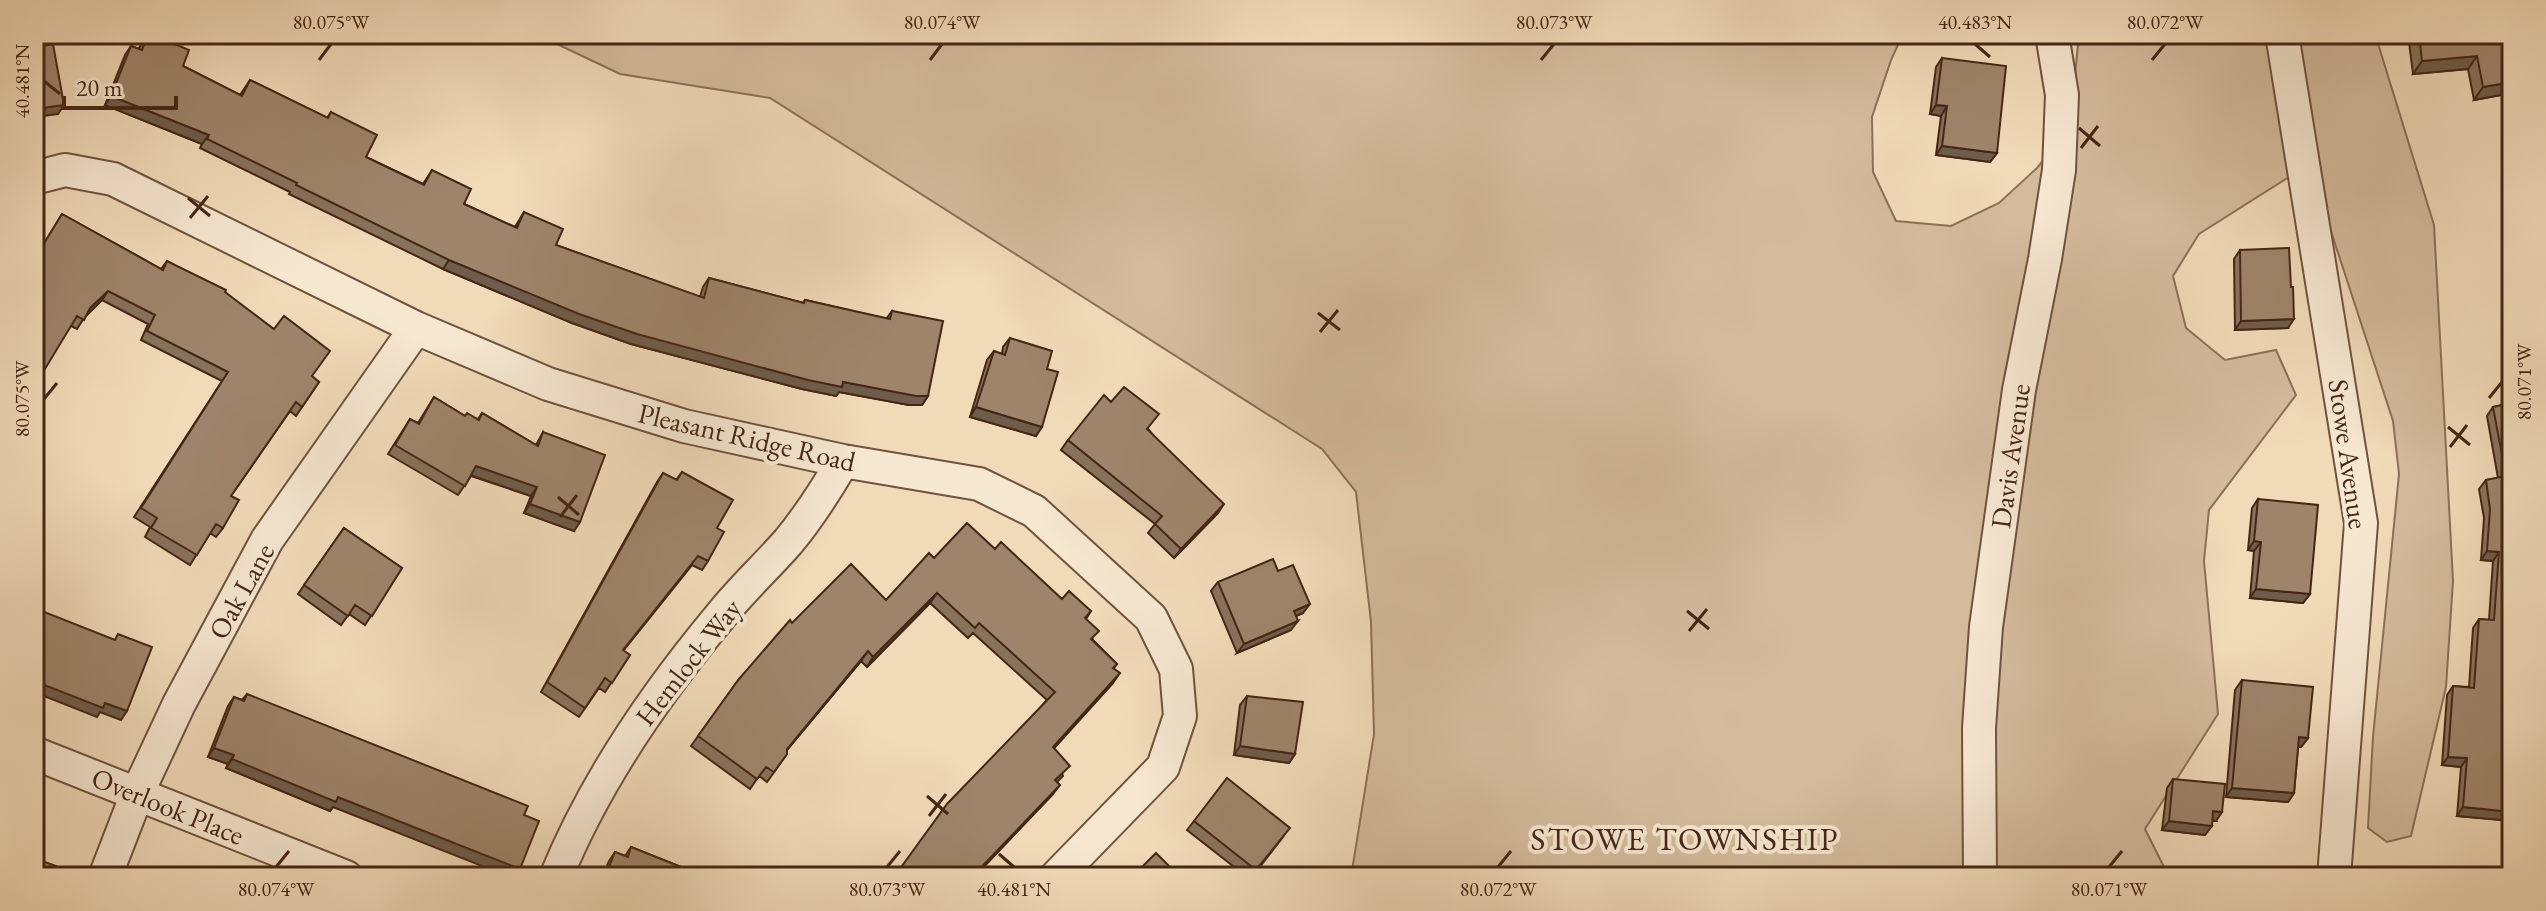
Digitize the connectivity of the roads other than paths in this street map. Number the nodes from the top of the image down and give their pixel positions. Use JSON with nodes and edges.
{"nodes":[{"id":1,"x":2282,"y":34,"type":"edge"},
{"id":2,"x":2052,"y":36,"type":"edge"},
{"id":3,"x":34,"y":178,"type":"edge"},
{"id":4,"x":416,"y":328,"type":"junction"},
{"id":5,"x":843,"y":461,"type":"junction"},
{"id":6,"x":34,"y":753,"type":"edge"},
{"id":7,"x":137,"y":794,"type":"junction"},
{"id":8,"x":105,"y":877,"type":"edge"},
{"id":9,"x":346,"y":877,"type":"edge"},
{"id":10,"x":556,"y":877,"type":"edge"},
{"id":11,"x":1056,"y":877,"type":"edge"},
{"id":12,"x":1980,"y":877,"type":"edge"},
{"id":13,"x":2334,"y":877,"type":"edge"}],
"edges":[{"from":1,"to":13,"type":"street","name":"Stowe Avenue"},
{"from":2,"to":12,"type":"street","name":"Davis Avenue"},
{"from":3,"to":4,"type":"street","name":"Pleasant Ridge Road"},
{"from":4,"to":5,"type":"street","name":"Pleasant Ridge Road"},
{"from":4,"to":7,"type":"street","name":"Oak Lane"},
{"from":5,"to":10,"type":"street","name":"Hemlock Way"},
{"from":5,"to":11,"type":"street","name":"Pleasant Ridge Road"},
{"from":6,"to":7,"type":"street","name":"Overlook Place"},
{"from":7,"to":8,"type":"street","name":"Oak Lane"},
{"from":7,"to":9,"type":"street","name":"Overlook Place"}]}
